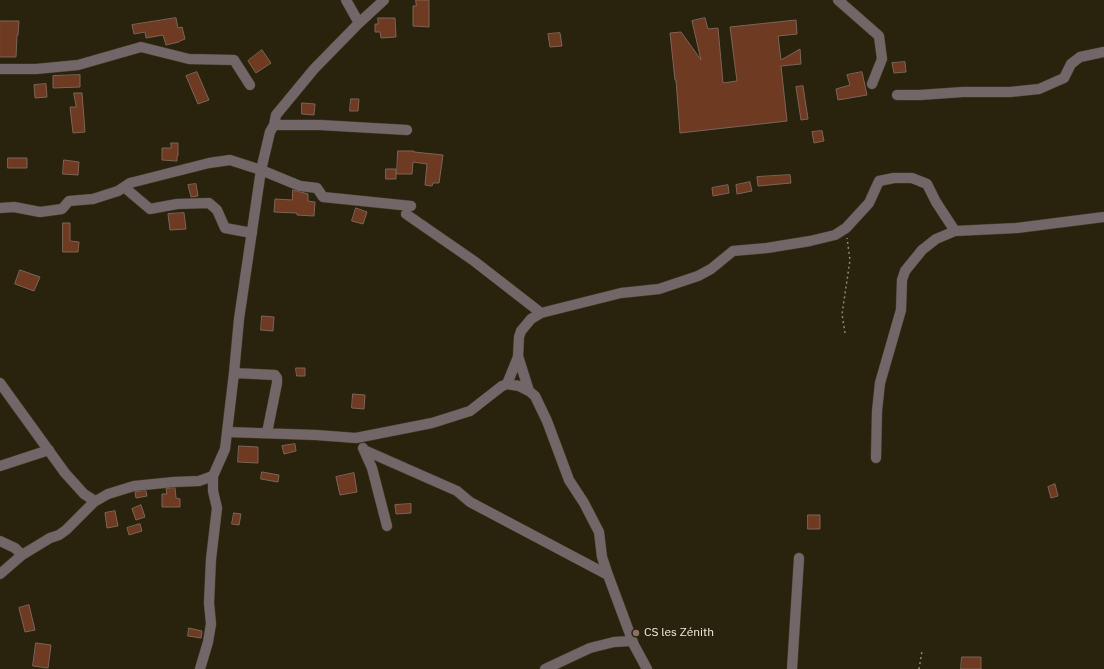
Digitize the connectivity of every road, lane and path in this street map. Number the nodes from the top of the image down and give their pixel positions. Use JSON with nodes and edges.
{"nodes":[{"id":1,"x":346,"y":0,"type":"edge"},
{"id":2,"x":384,"y":0,"type":"edge"},
{"id":3,"x":838,"y":0,"type":"edge"},
{"id":4,"x":359,"y":22,"type":"junction"},
{"id":5,"x":1104,"y":52,"type":"edge"},
{"id":6,"x":0,"y":69,"type":"edge"},
{"id":7,"x":872,"y":84,"type":"dead end"},
{"id":8,"x":250,"y":85,"type":"dead end"},
{"id":9,"x":898,"y":94,"type":"dead end"},
{"id":10,"x":274,"y":125,"type":"junction"},
{"id":11,"x":407,"y":130,"type":"dead end"},
{"id":12,"x":261,"y":170,"type":"junction"},
{"id":13,"x":124,"y":187,"type":"junction"},
{"id":14,"x":0,"y":208,"type":"edge"},
{"id":15,"x":1104,"y":217,"type":"edge"},
{"id":16,"x":846,"y":228,"type":"junction"},
{"id":17,"x":955,"y":231,"type":"junction"},
{"id":18,"x":252,"y":233,"type":"junction"},
{"id":19,"x":540,"y":313,"type":"junction"},
{"id":20,"x":845,"y":333,"type":"dead end"},
{"id":21,"x":518,"y":356,"type":"junction"},
{"id":22,"x":234,"y":373,"type":"junction"},
{"id":23,"x":0,"y":383,"type":"edge"},
{"id":24,"x":507,"y":384,"type":"junction"},
{"id":25,"x":529,"y":391,"type":"junction"},
{"id":26,"x":227,"y":432,"type":"junction"},
{"id":27,"x":267,"y":433,"type":"junction"},
{"id":28,"x":356,"y":438,"type":"junction"},
{"id":29,"x":49,"y":450,"type":"junction"},
{"id":30,"x":364,"y":450,"type":"junction"},
{"id":31,"x":876,"y":458,"type":"dead end"},
{"id":32,"x":0,"y":466,"type":"edge"},
{"id":33,"x":213,"y":476,"type":"junction"},
{"id":34,"x":95,"y":501,"type":"junction"},
{"id":35,"x":387,"y":526,"type":"dead end"},
{"id":36,"x":0,"y":541,"type":"edge"},
{"id":37,"x":22,"y":555,"type":"junction"},
{"id":38,"x":799,"y":558,"type":"dead end"},
{"id":39,"x":0,"y":574,"type":"edge"},
{"id":40,"x":608,"y":576,"type":"junction"},
{"id":41,"x":632,"y":641,"type":"junction"},
{"id":42,"x":922,"y":651,"type":"dead end"},
{"id":43,"x":200,"y":669,"type":"edge"},
{"id":44,"x":546,"y":669,"type":"edge"},
{"id":45,"x":647,"y":669,"type":"edge"},
{"id":46,"x":792,"y":669,"type":"edge"},
{"id":47,"x":920,"y":669,"type":"edge"}],
"edges":[{"from":1,"to":4,"type":"street"},
{"from":2,"to":4,"type":"street"},
{"from":3,"to":7,"type":"street"},
{"from":4,"to":10,"type":"street"},
{"from":5,"to":9,"type":"street"},
{"from":6,"to":8,"type":"street"},
{"from":10,"to":11,"type":"street"},
{"from":10,"to":12,"type":"street"},
{"from":12,"to":13,"type":"street"},
{"from":12,"to":18,"type":"street"},
{"from":12,"to":19,"type":"street"},
{"from":13,"to":14,"type":"street"},
{"from":13,"to":18,"type":"street"},
{"from":15,"to":17,"type":"street"},
{"from":16,"to":17,"type":"street"},
{"from":16,"to":19,"type":"street"},
{"from":16,"to":20,"type":"path"},
{"from":17,"to":31,"type":"street"},
{"from":18,"to":22,"type":"street"},
{"from":19,"to":21,"type":"street"},
{"from":21,"to":24,"type":"street"},
{"from":21,"to":25,"type":"street"},
{"from":22,"to":26,"type":"street"},
{"from":22,"to":27,"type":"street"},
{"from":23,"to":29,"type":"street"},
{"from":24,"to":25,"type":"street"},
{"from":24,"to":28,"type":"street"},
{"from":25,"to":40,"type":"street"},
{"from":26,"to":27,"type":"street"},
{"from":26,"to":33,"type":"street"},
{"from":27,"to":28,"type":"street"},
{"from":28,"to":30,"type":"street"},
{"from":29,"to":32,"type":"street"},
{"from":29,"to":34,"type":"street"},
{"from":30,"to":35,"type":"street"},
{"from":30,"to":40,"type":"street"},
{"from":33,"to":34,"type":"street"},
{"from":33,"to":43,"type":"street"},
{"from":34,"to":37,"type":"street"},
{"from":36,"to":37,"type":"street"},
{"from":37,"to":39,"type":"street"},
{"from":38,"to":46,"type":"street"},
{"from":40,"to":41,"type":"street"},
{"from":41,"to":44,"type":"street"},
{"from":41,"to":45,"type":"street"},
{"from":42,"to":47,"type":"path"}]}
